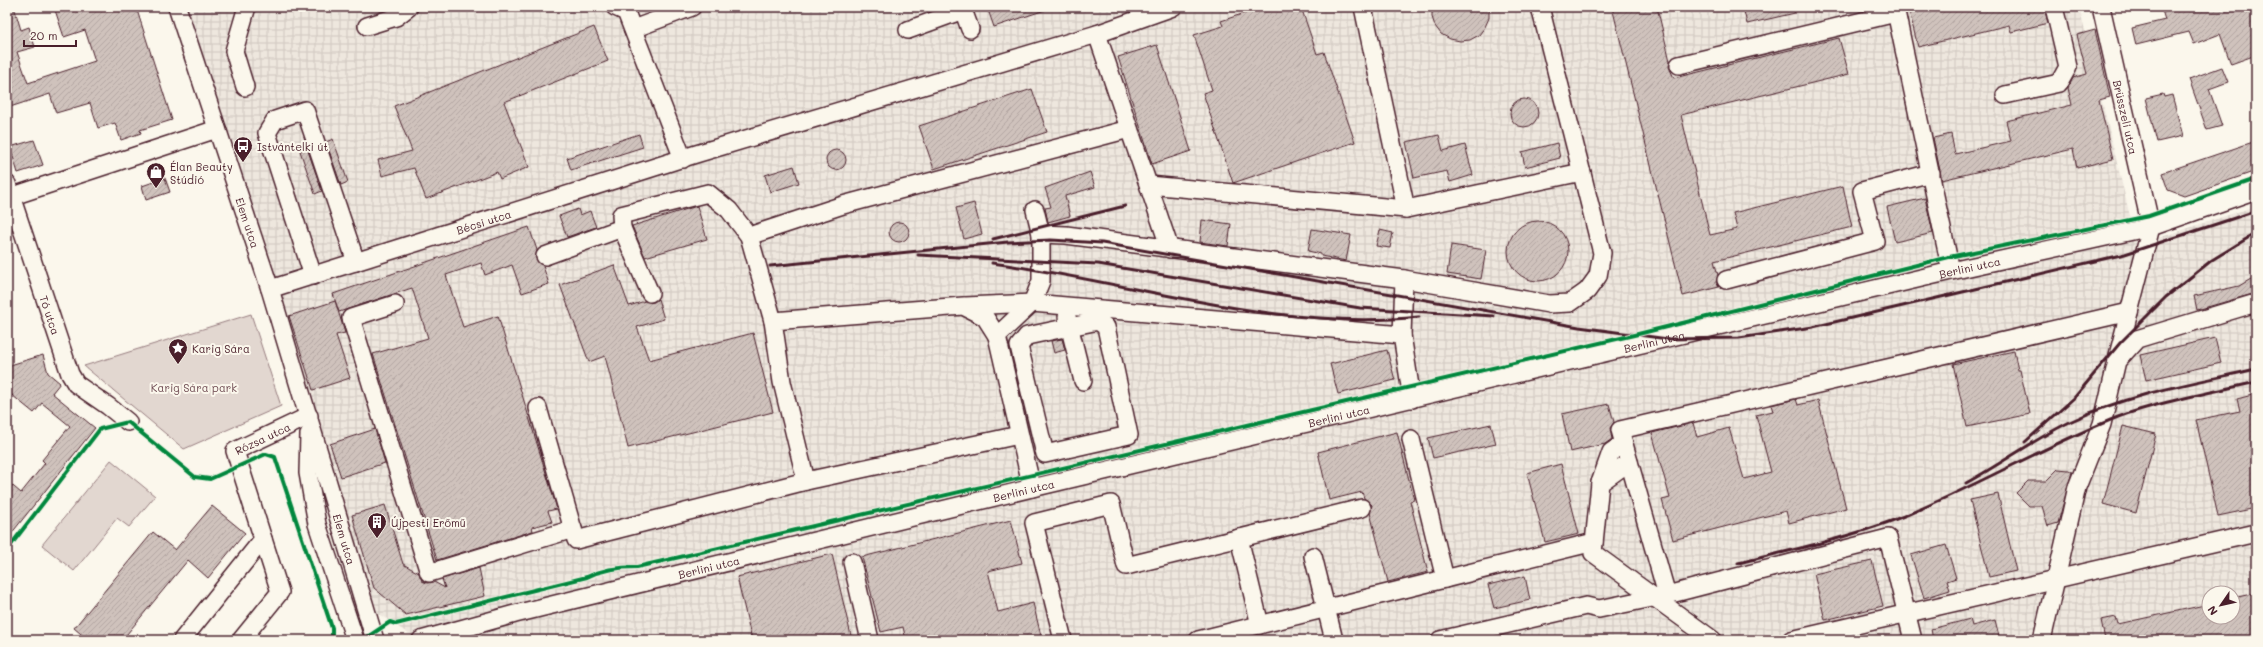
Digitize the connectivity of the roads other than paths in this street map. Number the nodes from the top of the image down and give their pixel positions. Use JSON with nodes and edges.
{"nodes":[{"id":1,"x":177,"y":7,"type":"edge"},
{"id":2,"x":245,"y":7,"type":"edge"},
{"id":3,"x":409,"y":7,"type":"edge"},
{"id":4,"x":615,"y":7,"type":"edge"},
{"id":5,"x":692,"y":7,"type":"edge"},
{"id":6,"x":1174,"y":7,"type":"edge"},
{"id":7,"x":1362,"y":7,"type":"edge"},
{"id":8,"x":1540,"y":7,"type":"edge"},
{"id":9,"x":2054,"y":7,"type":"edge"},
{"id":10,"x":2101,"y":7,"type":"edge"},
{"id":11,"x":962,"y":8,"type":"edge"},
{"id":12,"x":1896,"y":10,"type":"edge"},
{"id":13,"x":367,"y":26,"type":"dead end"},
{"id":14,"x":970,"y":29,"type":"dead end"},
{"id":15,"x":633,"y":30,"type":"junction"},
{"id":16,"x":908,"y":30,"type":"dead end"},
{"id":17,"x":1097,"y":34,"type":"junction"},
{"id":18,"x":1679,"y":65,"type":"dead end"},
{"id":19,"x":245,"y":87,"type":"dead end"},
{"id":20,"x":2005,"y":95,"type":"dead end"},
{"id":21,"x":217,"y":129,"type":"junction"},
{"id":22,"x":1129,"y":129,"type":"junction"},
{"id":23,"x":690,"y":156,"type":"junction"},
{"id":24,"x":1582,"y":172,"type":"junction"},
{"id":25,"x":1931,"y":173,"type":"junction"},
{"id":26,"x":1149,"y":185,"type":"junction"},
{"id":27,"x":2256,"y":190,"type":"edge"},
{"id":28,"x":8,"y":193,"type":"edge"},
{"id":29,"x":1406,"y":209,"type":"junction"},
{"id":30,"x":1035,"y":210,"type":"dead end"},
{"id":31,"x":2151,"y":226,"type":"junction"},
{"id":32,"x":622,"y":228,"type":"junction"},
{"id":33,"x":1041,"y":234,"type":"junction"},
{"id":34,"x":749,"y":236,"type":"junction"},
{"id":35,"x":1170,"y":249,"type":"junction"},
{"id":36,"x":545,"y":256,"type":"dead end"},
{"id":37,"x":356,"y":262,"type":"junction"},
{"id":38,"x":1951,"y":270,"type":"junction"},
{"id":39,"x":313,"y":276,"type":"junction"},
{"id":40,"x":1404,"y":279,"type":"junction"},
{"id":41,"x":1726,"y":280,"type":"dead end"},
{"id":42,"x":270,"y":289,"type":"junction"},
{"id":43,"x":650,"y":293,"type":"dead end"},
{"id":44,"x":1032,"y":303,"type":"junction"},
{"id":45,"x":2256,"y":303,"type":"edge"},
{"id":46,"x":395,"y":304,"type":"dead end"},
{"id":47,"x":963,"y":306,"type":"junction"},
{"id":48,"x":1063,"y":306,"type":"junction"},
{"id":49,"x":2129,"y":312,"type":"junction"},
{"id":50,"x":773,"y":321,"type":"junction"},
{"id":51,"x":1069,"y":327,"type":"junction"},
{"id":52,"x":997,"y":336,"type":"junction"},
{"id":53,"x":1402,"y":336,"type":"junction"},
{"id":54,"x":2117,"y":361,"type":"junction"},
{"id":55,"x":1083,"y":381,"type":"dead end"},
{"id":56,"x":1412,"y":400,"type":"junction"},
{"id":57,"x":538,"y":408,"type":"dead end"},
{"id":58,"x":309,"y":416,"type":"junction"},
{"id":59,"x":128,"y":422,"type":"dead end"},
{"id":60,"x":1019,"y":435,"type":"junction"},
{"id":61,"x":1410,"y":439,"type":"dead end"},
{"id":62,"x":1624,"y":443,"type":"junction"},
{"id":63,"x":1629,"y":462,"type":"junction"},
{"id":64,"x":806,"y":481,"type":"junction"},
{"id":65,"x":1600,"y":483,"type":"junction"},
{"id":66,"x":1032,"y":488,"type":"junction"},
{"id":67,"x":1362,"y":508,"type":"dead end"},
{"id":68,"x":572,"y":529,"type":"junction"},
{"id":69,"x":2256,"y":533,"type":"edge"},
{"id":70,"x":1238,"y":538,"type":"junction"},
{"id":71,"x":263,"y":539,"type":"junction"},
{"id":72,"x":1594,"y":542,"type":"junction"},
{"id":73,"x":1313,"y":556,"type":"dead end"},
{"id":74,"x":852,"y":562,"type":"dead end"},
{"id":75,"x":1445,"y":579,"type":"junction"},
{"id":76,"x":2056,"y":581,"type":"junction"},
{"id":77,"x":1661,"y":596,"type":"junction"},
{"id":78,"x":1326,"y":608,"type":"junction"},
{"id":79,"x":1908,"y":615,"type":"junction"},
{"id":80,"x":1260,"y":625,"type":"junction"},
{"id":81,"x":182,"y":640,"type":"edge"},
{"id":82,"x":241,"y":640,"type":"edge"},
{"id":83,"x":355,"y":640,"type":"edge"},
{"id":84,"x":375,"y":640,"type":"edge"},
{"id":85,"x":421,"y":640,"type":"edge"},
{"id":86,"x":870,"y":640,"type":"edge"},
{"id":87,"x":1063,"y":640,"type":"edge"},
{"id":88,"x":1198,"y":640,"type":"edge"},
{"id":89,"x":1334,"y":640,"type":"edge"},
{"id":90,"x":1440,"y":640,"type":"edge"},
{"id":91,"x":1713,"y":640,"type":"edge"},
{"id":92,"x":1791,"y":640,"type":"edge"},
{"id":93,"x":1914,"y":640,"type":"edge"},
{"id":94,"x":2042,"y":640,"type":"edge"}],
"edges":[{"from":1,"to":21,"type":"street","name":"Elem utca"},
{"from":2,"to":19,"type":"street"},
{"from":3,"to":13,"type":"street"},
{"from":4,"to":15,"type":"street"},
{"from":5,"to":15,"type":"street"},
{"from":6,"to":17,"type":"street","name":"Bécsi utca"},
{"from":7,"to":29,"type":"street"},
{"from":8,"to":24,"type":"street"},
{"from":9,"to":20,"type":"street"},
{"from":10,"to":31,"type":"street","name":"Brüsszeli utca"},
{"from":11,"to":14,"type":"street"},
{"from":11,"to":16,"type":"street"},
{"from":12,"to":18,"type":"street"},
{"from":12,"to":25,"type":"street"},
{"from":15,"to":23,"type":"street"},
{"from":17,"to":22,"type":"street"},
{"from":17,"to":23,"type":"street","name":"Bécsi utca"},
{"from":21,"to":28,"type":"street"},
{"from":21,"to":42,"type":"street","name":"Elem utca"},
{"from":22,"to":26,"type":"street"},
{"from":22,"to":34,"type":"street"},
{"from":23,"to":37,"type":"street","name":"Bécsi utca"},
{"from":24,"to":29,"type":"street"},
{"from":24,"to":40,"type":"street"},
{"from":25,"to":38,"type":"street"},
{"from":25,"to":41,"type":"street"},
{"from":26,"to":29,"type":"street"},
{"from":26,"to":35,"type":"street"},
{"from":27,"to":31,"type":"street","name":"Berlini utca"},
{"from":28,"to":59,"type":"street","name":"Tó utca"},
{"from":30,"to":33,"type":"street"},
{"from":31,"to":38,"type":"street","name":"Berlini utca"},
{"from":31,"to":49,"type":"street"},
{"from":32,"to":34,"type":"street"},
{"from":32,"to":36,"type":"street"},
{"from":32,"to":43,"type":"street"},
{"from":33,"to":35,"type":"street"},
{"from":33,"to":44,"type":"street"},
{"from":34,"to":50,"type":"street"},
{"from":35,"to":40,"type":"street"},
{"from":37,"to":39,"type":"street","name":"Bécsi utca"},
{"from":37,"to":39,"type":"street"},
{"from":38,"to":56,"type":"street","name":"Berlini utca"},
{"from":39,"to":42,"type":"street","name":"Bécsi utca"},
{"from":40,"to":53,"type":"street"},
{"from":42,"to":58,"type":"street","name":"Elem utca"},
{"from":44,"to":47,"type":"street"},
{"from":44,"to":48,"type":"street"},
{"from":44,"to":52,"type":"street"},
{"from":45,"to":54,"type":"street"},
{"from":46,"to":68,"type":"street"},
{"from":47,"to":50,"type":"street"},
{"from":47,"to":52,"type":"street"},
{"from":48,"to":51,"type":"street"},
{"from":48,"to":53,"type":"street"},
{"from":49,"to":54,"type":"street"},
{"from":49,"to":62,"type":"street"},
{"from":50,"to":64,"type":"street"},
{"from":51,"to":51,"type":"street"},
{"from":51,"to":55,"type":"street"},
{"from":52,"to":60,"type":"street"},
{"from":53,"to":56,"type":"street"},
{"from":54,"to":76,"type":"street"},
{"from":56,"to":66,"type":"street","name":"Berlini utca"},
{"from":57,"to":68,"type":"street"},
{"from":58,"to":71,"type":"street","name":"Rózsa utca"},
{"from":58,"to":83,"type":"street","name":"Elem utca"},
{"from":58,"to":84,"type":"street","name":"Elem utca"},
{"from":60,"to":64,"type":"street"},
{"from":60,"to":66,"type":"street"},
{"from":61,"to":75,"type":"street"},
{"from":62,"to":63,"type":"street"},
{"from":62,"to":65,"type":"street"},
{"from":63,"to":65,"type":"street"},
{"from":63,"to":77,"type":"street"},
{"from":64,"to":68,"type":"street"},
{"from":65,"to":72,"type":"street"},
{"from":66,"to":85,"type":"street","name":"Berlini utca"},
{"from":67,"to":70,"type":"street"},
{"from":69,"to":76,"type":"street"},
{"from":70,"to":80,"type":"street"},
{"from":70,"to":87,"type":"street"},
{"from":71,"to":81,"type":"street"},
{"from":71,"to":82,"type":"street","name":"Rózsa utca"},
{"from":72,"to":75,"type":"street"},
{"from":72,"to":77,"type":"street"},
{"from":73,"to":78,"type":"street"},
{"from":74,"to":86,"type":"street"},
{"from":75,"to":78,"type":"street"},
{"from":76,"to":79,"type":"street"},
{"from":76,"to":94,"type":"street"},
{"from":77,"to":79,"type":"street"},
{"from":77,"to":90,"type":"street"},
{"from":77,"to":91,"type":"street"},
{"from":78,"to":80,"type":"street"},
{"from":78,"to":89,"type":"street"},
{"from":79,"to":92,"type":"street"},
{"from":79,"to":93,"type":"street"},
{"from":80,"to":88,"type":"street"}]}
